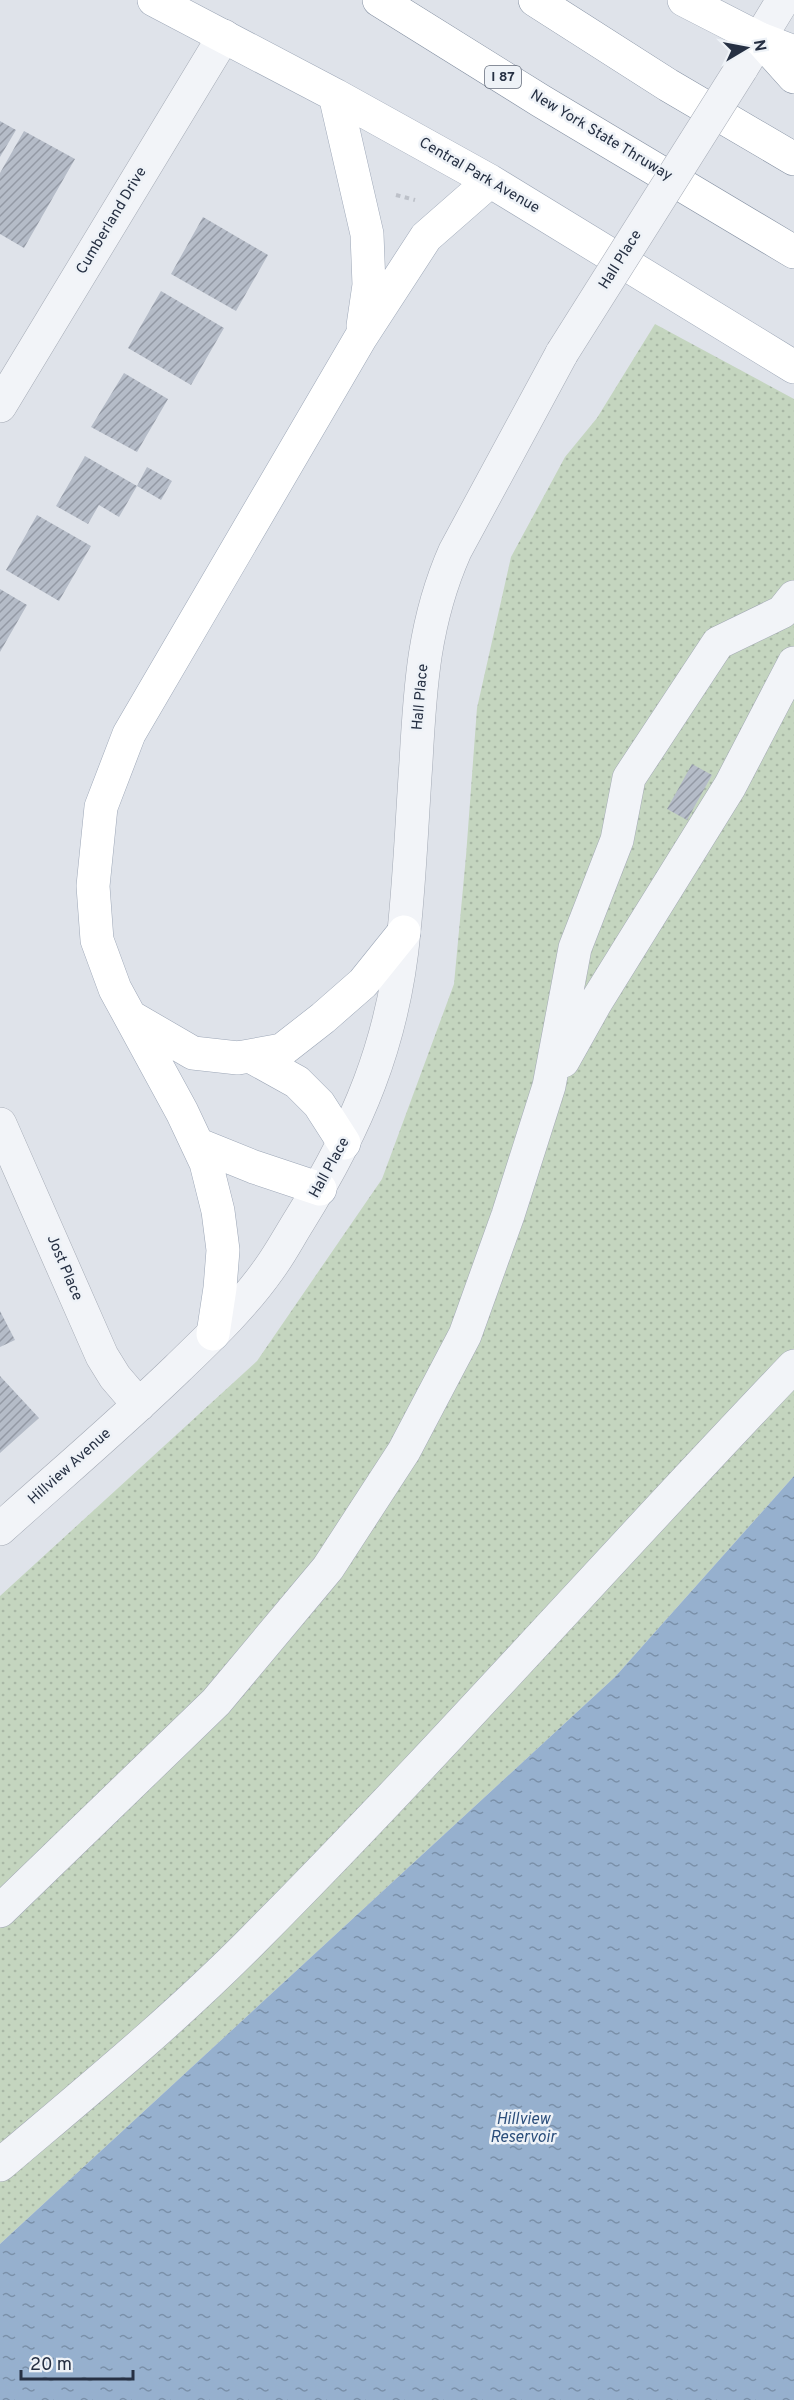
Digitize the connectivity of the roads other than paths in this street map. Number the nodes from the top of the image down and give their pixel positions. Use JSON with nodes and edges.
{"nodes":[{"id":1,"x":154,"y":0,"type":"edge"},
{"id":2,"x":379,"y":0,"type":"edge"},
{"id":3,"x":535,"y":0,"type":"edge"},
{"id":4,"x":684,"y":0,"type":"edge"},
{"id":5,"x":783,"y":0,"type":"edge"},
{"id":6,"x":224,"y":36,"type":"junction"},
{"id":7,"x":760,"y":39,"type":"junction"},
{"id":8,"x":794,"y":52,"type":"edge"},
{"id":9,"x":794,"y":77,"type":"edge"},
{"id":10,"x":335,"y":95,"type":"junction"},
{"id":11,"x":794,"y":159,"type":"edge"},
{"id":12,"x":490,"y":181,"type":"junction"},
{"id":13,"x":794,"y":252,"type":"edge"},
{"id":14,"x":361,"y":337,"type":"junction"},
{"id":15,"x":794,"y":367,"type":"edge"},
{"id":16,"x":0,"y":406,"type":"edge"},
{"id":17,"x":794,"y":597,"type":"edge"},
{"id":18,"x":794,"y":663,"type":"edge"},
{"id":19,"x":404,"y":932,"type":"junction"},
{"id":20,"x":131,"y":1017,"type":"junction"},
{"id":21,"x":250,"y":1056,"type":"junction"},
{"id":22,"x":549,"y":1086,"type":"junction"},
{"id":23,"x":0,"y":1125,"type":"edge"},
{"id":24,"x":344,"y":1143,"type":"junction"},
{"id":25,"x":197,"y":1144,"type":"junction"},
{"id":26,"x":320,"y":1189,"type":"junction"},
{"id":27,"x":213,"y":1334,"type":"junction"},
{"id":28,"x":794,"y":1366,"type":"edge"},
{"id":29,"x":139,"y":1405,"type":"junction"},
{"id":30,"x":0,"y":1528,"type":"edge"},
{"id":31,"x":0,"y":1911,"type":"edge"},
{"id":32,"x":0,"y":2166,"type":"edge"}],
"edges":[{"from":1,"to":6,"type":"main road","name":"Central Park Avenue"},
{"from":2,"to":13,"type":"main road","name":"New York State Thruway","number":"I 87"},
{"from":3,"to":11,"type":"main road"},
{"from":4,"to":7,"type":"main road"},
{"from":5,"to":7,"type":"street","name":"Hall Place"},
{"from":6,"to":10,"type":"main road","name":"Central Park Avenue"},
{"from":6,"to":16,"type":"street","name":"Cumberland Drive"},
{"from":7,"to":8,"type":"main road"},
{"from":7,"to":9,"type":"main road"},
{"from":7,"to":19,"type":"street","name":"Hall Place","bridge":true},
{"from":10,"to":12,"type":"main road","name":"Central Park Avenue"},
{"from":10,"to":14,"type":"main road"},
{"from":12,"to":14,"type":"main road"},
{"from":12,"to":15,"type":"main road","name":"Central Park Avenue"},
{"from":14,"to":20,"type":"main road"},
{"from":17,"to":22,"type":"street"},
{"from":18,"to":22,"type":"street"},
{"from":19,"to":21,"type":"main road"},
{"from":19,"to":24,"type":"street","name":"Hall Place"},
{"from":20,"to":21,"type":"main road"},
{"from":20,"to":25,"type":"main road"},
{"from":21,"to":24,"type":"main road"},
{"from":22,"to":31,"type":"street"},
{"from":23,"to":29,"type":"street","name":"Jost Place"},
{"from":24,"to":26,"type":"street","name":"Hall Place"},
{"from":25,"to":26,"type":"main road"},
{"from":25,"to":27,"type":"main road"},
{"from":26,"to":27,"type":"street","name":"Hall Place"},
{"from":27,"to":29,"type":"street","name":"Hall Place"},
{"from":28,"to":32,"type":"street"},
{"from":29,"to":30,"type":"street","name":"Hillview Avenue"}]}
